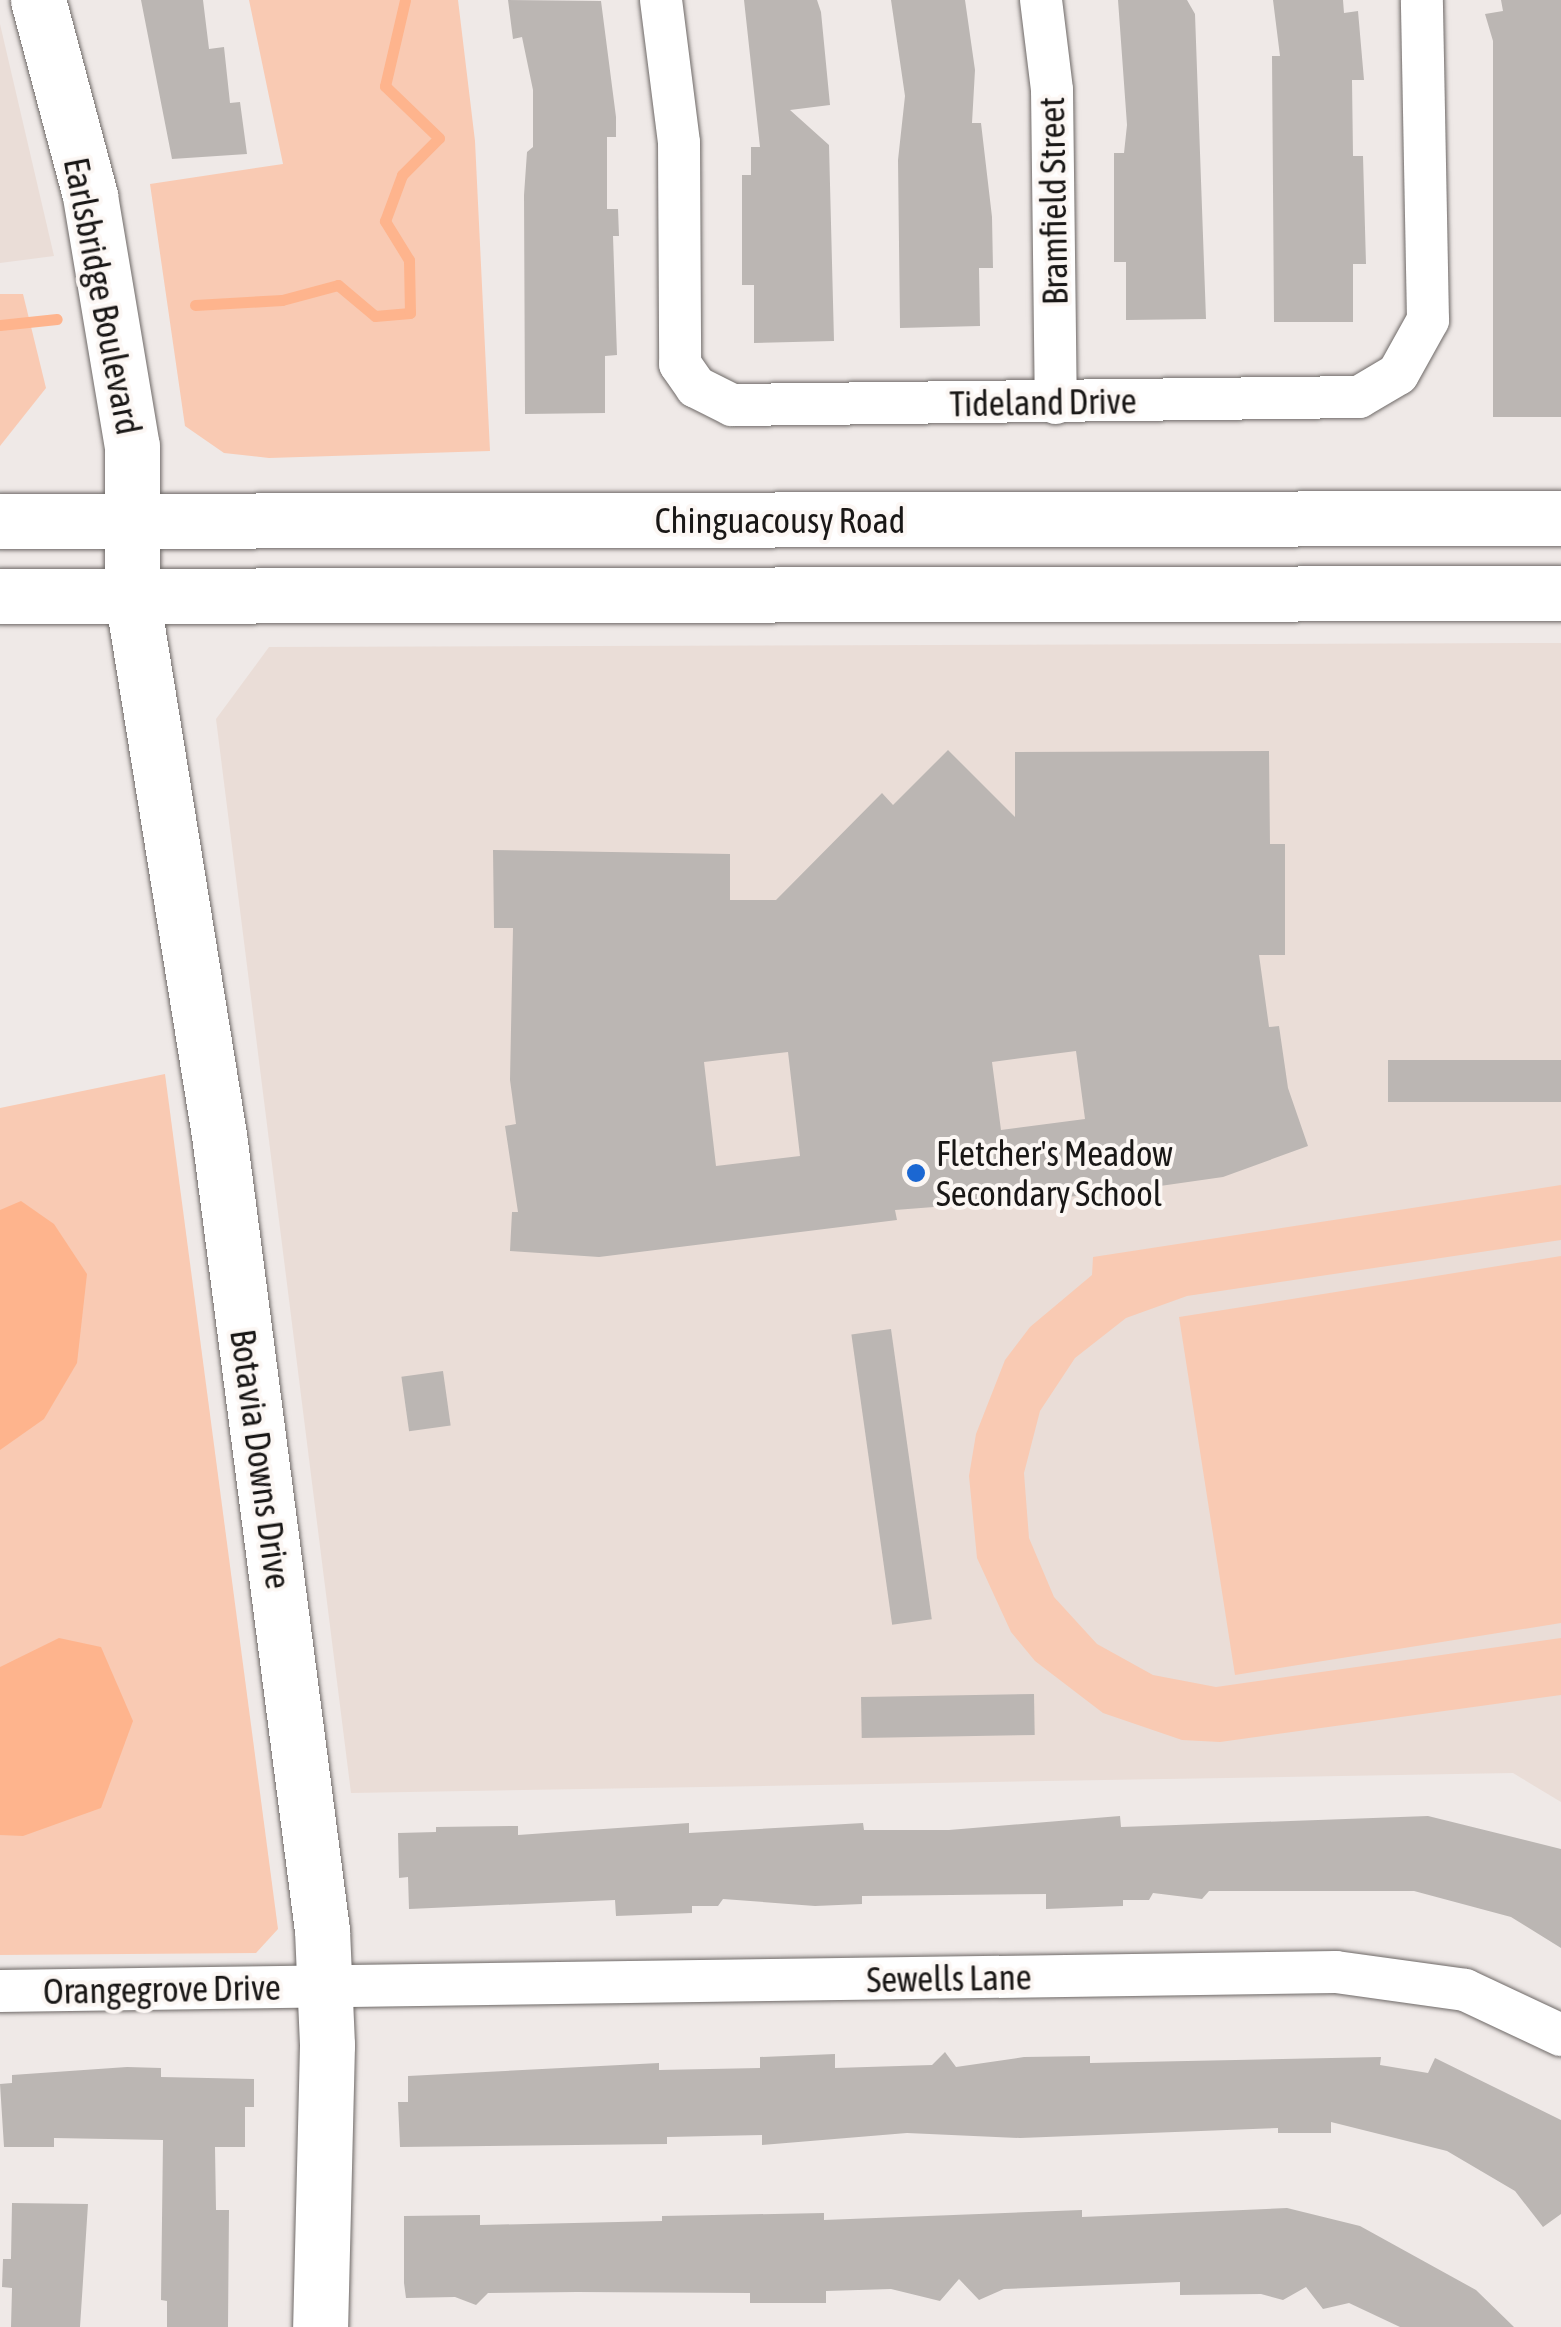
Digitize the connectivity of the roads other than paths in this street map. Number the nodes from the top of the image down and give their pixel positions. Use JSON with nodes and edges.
{"nodes":[{"id":1,"x":38,"y":0,"type":"edge"},
{"id":2,"x":662,"y":0,"type":"edge"},
{"id":3,"x":1041,"y":0,"type":"edge"},
{"id":4,"x":1422,"y":0,"type":"edge"},
{"id":5,"x":1056,"y":403,"type":"junction"},
{"id":6,"x":1561,"y":518,"type":"edge"},
{"id":7,"x":0,"y":521,"type":"edge"},
{"id":8,"x":132,"y":522,"type":"junction"},
{"id":9,"x":1561,"y":593,"type":"edge"},
{"id":10,"x":0,"y":596,"type":"edge"},
{"id":11,"x":132,"y":596,"type":"junction"},
{"id":12,"x":324,"y":1987,"type":"junction"},
{"id":13,"x":0,"y":1991,"type":"edge"},
{"id":14,"x":1561,"y":2035,"type":"edge"},
{"id":15,"x":320,"y":2327,"type":"edge"}],
"edges":[{"from":1,"to":8,"type":"main road","name":"Earlsbridge Boulevard"},
{"from":2,"to":5,"type":"street","name":"Tideland Drive"},
{"from":3,"to":5,"type":"street","name":"Bramfield Street"},
{"from":4,"to":5,"type":"street","name":"Tideland Drive"},
{"from":6,"to":8,"type":"main road","name":"Chinguacousy Road"},
{"from":7,"to":8,"type":"main road","name":"Chinguacousy Road"},
{"from":8,"to":11,"type":"main road","name":"Earlsbridge Boulevard"},
{"from":9,"to":11,"type":"main road"},
{"from":10,"to":11,"type":"main road"},
{"from":11,"to":12,"type":"main road","name":"Botavia Downs Drive"},
{"from":12,"to":13,"type":"street","name":"Orangegrove Drive"},
{"from":12,"to":14,"type":"street","name":"Sewells Lane"},
{"from":12,"to":15,"type":"main road","name":"Botavia Downs Drive"}]}
